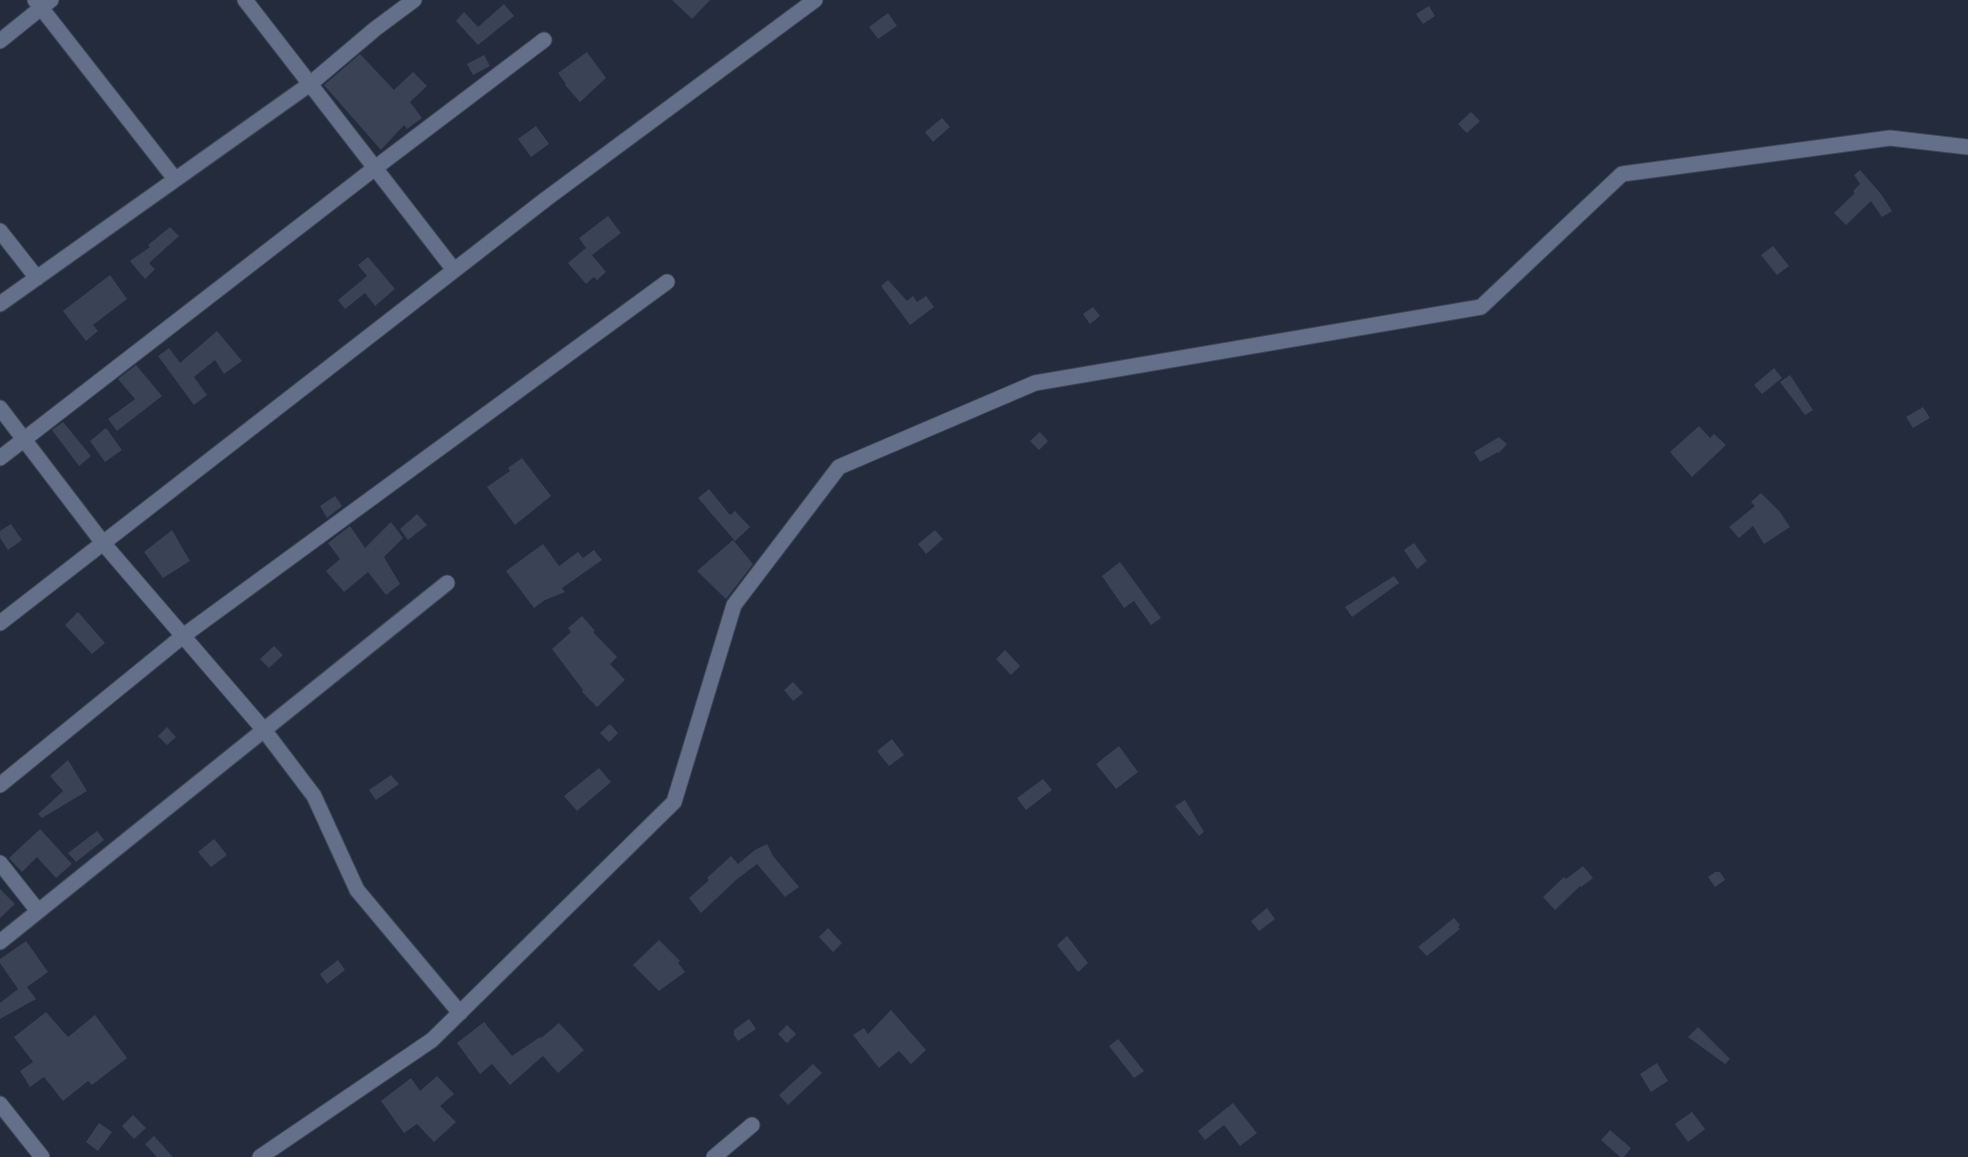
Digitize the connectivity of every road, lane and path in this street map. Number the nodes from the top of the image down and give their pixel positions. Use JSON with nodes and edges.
{"nodes":[{"id":1,"x":414,"y":0,"type":"edge"},
{"id":2,"x":815,"y":0,"type":"edge"},
{"id":3,"x":248,"y":1,"type":"edge"},
{"id":4,"x":43,"y":3,"type":"edge"},
{"id":5,"x":544,"y":40,"type":"dead end"},
{"id":6,"x":0,"y":41,"type":"edge"},
{"id":7,"x":310,"y":84,"type":"junction"},
{"id":8,"x":1968,"y":147,"type":"edge"},
{"id":9,"x":375,"y":168,"type":"junction"},
{"id":10,"x":175,"y":179,"type":"junction"},
{"id":11,"x":0,"y":231,"type":"edge"},
{"id":12,"x":454,"y":270,"type":"junction"},
{"id":13,"x":37,"y":278,"type":"junction"},
{"id":14,"x":667,"y":282,"type":"dead end"},
{"id":15,"x":0,"y":304,"type":"edge"},
{"id":16,"x":0,"y":408,"type":"edge"},
{"id":17,"x":24,"y":439,"type":"junction"},
{"id":18,"x":0,"y":458,"type":"edge"},
{"id":19,"x":103,"y":543,"type":"junction"},
{"id":20,"x":447,"y":583,"type":"dead end"},
{"id":21,"x":0,"y":623,"type":"edge"},
{"id":22,"x":183,"y":636,"type":"junction"},
{"id":23,"x":264,"y":730,"type":"junction"},
{"id":24,"x":0,"y":785,"type":"edge"},
{"id":25,"x":0,"y":863,"type":"edge"},
{"id":26,"x":38,"y":911,"type":"junction"},
{"id":27,"x":0,"y":942,"type":"edge"},
{"id":28,"x":460,"y":1013,"type":"junction"},
{"id":29,"x":0,"y":1104,"type":"edge"},
{"id":30,"x":752,"y":1125,"type":"dead end"},
{"id":31,"x":42,"y":1157,"type":"edge"},
{"id":32,"x":261,"y":1157,"type":"edge"},
{"id":33,"x":714,"y":1157,"type":"edge"}],
"edges":[{"from":1,"to":7,"type":"street"},
{"from":2,"to":12,"type":"street"},
{"from":3,"to":7,"type":"street"},
{"from":4,"to":6,"type":"street"},
{"from":4,"to":10,"type":"street"},
{"from":5,"to":9,"type":"street"},
{"from":7,"to":9,"type":"street"},
{"from":7,"to":10,"type":"street"},
{"from":8,"to":28,"type":"street"},
{"from":9,"to":12,"type":"street"},
{"from":9,"to":17,"type":"street"},
{"from":10,"to":13,"type":"street"},
{"from":11,"to":13,"type":"street"},
{"from":12,"to":19,"type":"street"},
{"from":13,"to":15,"type":"street"},
{"from":14,"to":22,"type":"street"},
{"from":16,"to":17,"type":"street"},
{"from":17,"to":18,"type":"street"},
{"from":17,"to":19,"type":"street"},
{"from":19,"to":21,"type":"street"},
{"from":19,"to":22,"type":"street"},
{"from":20,"to":23,"type":"street"},
{"from":22,"to":23,"type":"street"},
{"from":22,"to":24,"type":"street"},
{"from":23,"to":26,"type":"street"},
{"from":23,"to":28,"type":"street"},
{"from":25,"to":26,"type":"street"},
{"from":26,"to":27,"type":"street"},
{"from":28,"to":32,"type":"street"},
{"from":29,"to":31,"type":"street"},
{"from":30,"to":33,"type":"street"}]}
